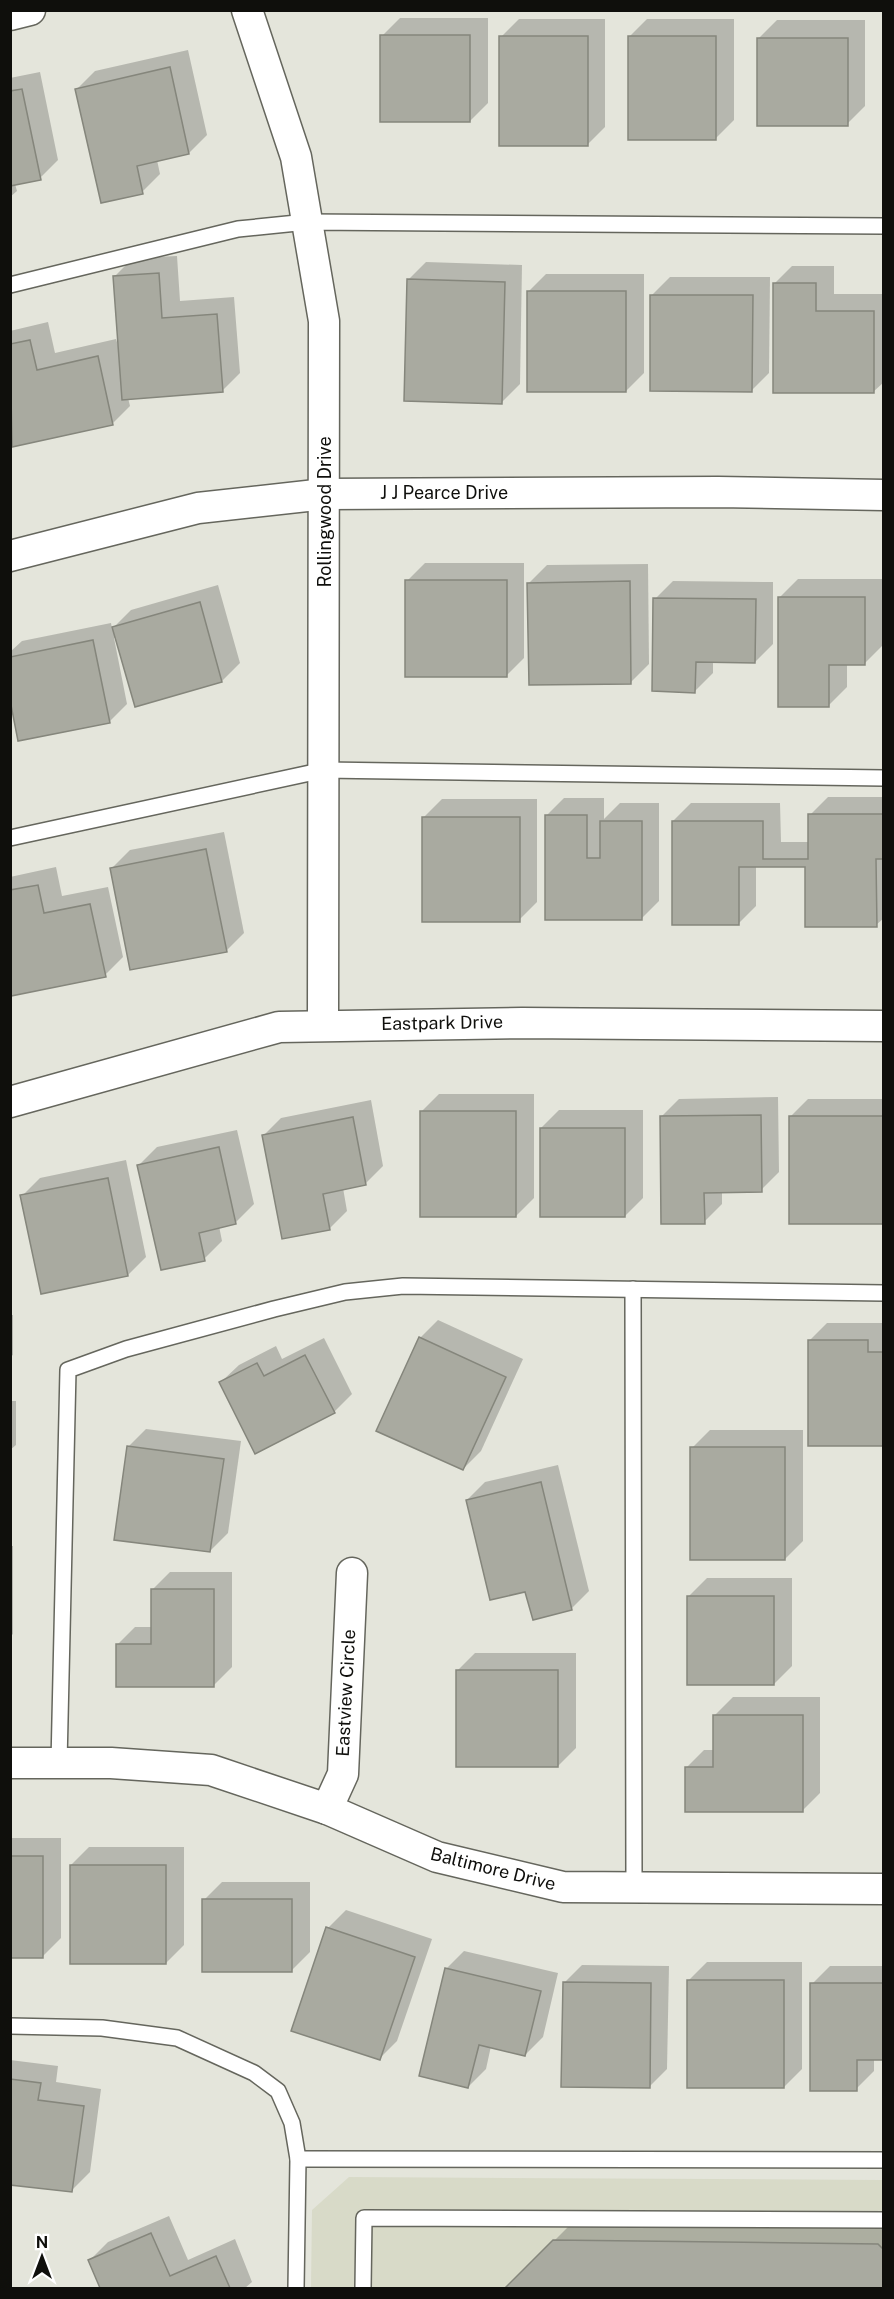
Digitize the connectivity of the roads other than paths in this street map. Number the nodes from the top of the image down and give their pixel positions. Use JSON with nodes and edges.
{"nodes":[{"id":1,"x":30,"y":10,"type":"edge"},
{"id":2,"x":247,"y":10,"type":"edge"},
{"id":3,"x":10,"y":15,"type":"edge"},
{"id":4,"x":307,"y":222,"type":"junction"},
{"id":5,"x":884,"y":226,"type":"edge"},
{"id":6,"x":10,"y":285,"type":"edge"},
{"id":7,"x":325,"y":494,"type":"junction"},
{"id":8,"x":884,"y":495,"type":"edge"},
{"id":9,"x":10,"y":556,"type":"edge"},
{"id":10,"x":324,"y":770,"type":"junction"},
{"id":11,"x":884,"y":778,"type":"edge"},
{"id":12,"x":10,"y":838,"type":"edge"},
{"id":13,"x":323,"y":1025,"type":"junction"},
{"id":14,"x":884,"y":1026,"type":"edge"},
{"id":15,"x":10,"y":1102,"type":"edge"},
{"id":16,"x":633,"y":1289,"type":"junction"},
{"id":17,"x":884,"y":1293,"type":"edge"},
{"id":18,"x":352,"y":1574,"type":"dead end"},
{"id":19,"x":10,"y":1763,"type":"edge"},
{"id":20,"x":59,"y":1763,"type":"junction"},
{"id":21,"x":327,"y":1809,"type":"junction"},
{"id":22,"x":634,"y":1888,"type":"junction"},
{"id":23,"x":884,"y":1889,"type":"edge"},
{"id":24,"x":10,"y":2026,"type":"edge"},
{"id":25,"x":298,"y":2159,"type":"junction"},
{"id":26,"x":884,"y":2160,"type":"edge"},
{"id":27,"x":884,"y":2220,"type":"edge"},
{"id":28,"x":296,"y":2289,"type":"edge"},
{"id":29,"x":363,"y":2289,"type":"edge"}],
"edges":[{"from":1,"to":3,"type":"street"},
{"from":2,"to":4,"type":"street","name":"Rollingwood Drive"},
{"from":4,"to":5,"type":"lane"},
{"from":4,"to":6,"type":"lane"},
{"from":4,"to":7,"type":"street","name":"Rollingwood Drive"},
{"from":7,"to":8,"type":"street","name":"J J Pearce Drive"},
{"from":7,"to":9,"type":"street","name":"J J Pearce Drive"},
{"from":7,"to":10,"type":"street","name":"Rollingwood Drive"},
{"from":10,"to":11,"type":"lane"},
{"from":10,"to":12,"type":"lane"},
{"from":10,"to":13,"type":"street","name":"Rollingwood Drive"},
{"from":13,"to":14,"type":"street","name":"Eastpark Drive"},
{"from":13,"to":15,"type":"street","name":"Eastpark Drive"},
{"from":16,"to":17,"type":"lane"},
{"from":16,"to":20,"type":"lane"},
{"from":16,"to":22,"type":"lane"},
{"from":18,"to":21,"type":"street","name":"Eastview Circle"},
{"from":19,"to":20,"type":"street","name":"Baltimore Drive"},
{"from":20,"to":21,"type":"street","name":"Baltimore Drive"},
{"from":21,"to":22,"type":"street","name":"Baltimore Drive"},
{"from":22,"to":23,"type":"street","name":"Baltimore Drive"},
{"from":24,"to":25,"type":"lane"},
{"from":25,"to":26,"type":"lane"},
{"from":25,"to":28,"type":"lane"},
{"from":27,"to":29,"type":"lane"}]}
